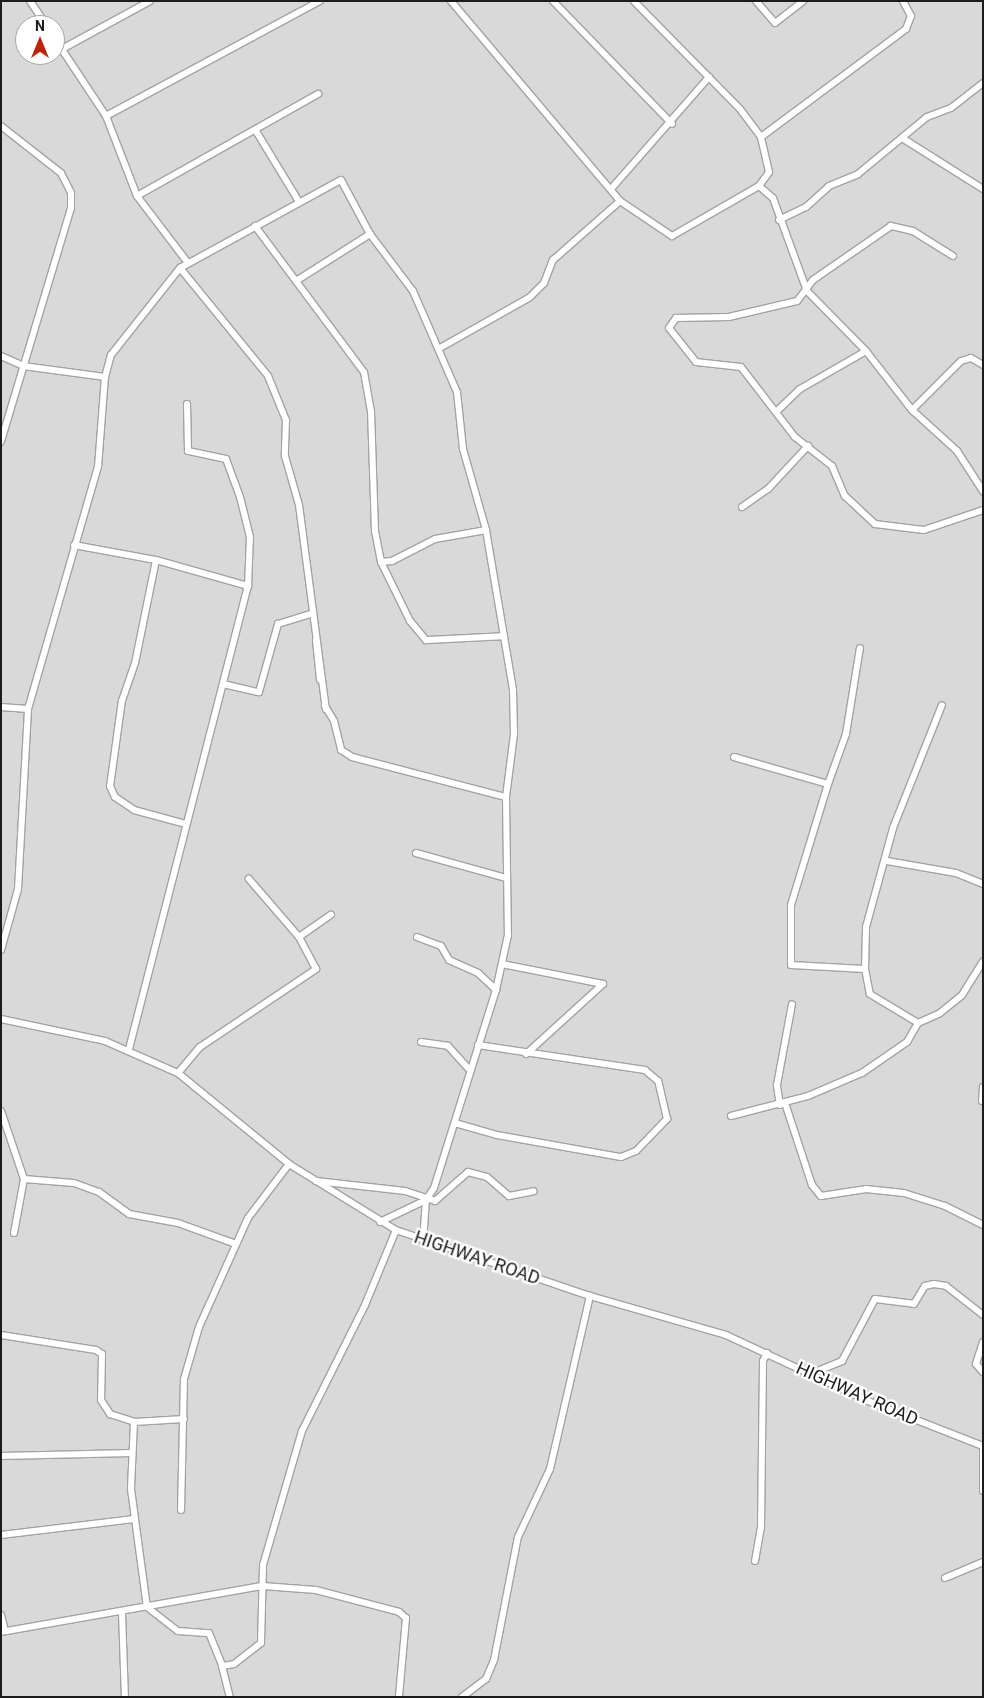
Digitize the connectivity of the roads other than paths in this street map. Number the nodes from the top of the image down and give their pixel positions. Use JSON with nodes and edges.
{"nodes":[{"id":1,"x":30,"y":1,"type":"edge"},
{"id":2,"x":150,"y":1,"type":"edge"},
{"id":3,"x":320,"y":1,"type":"edge"},
{"id":4,"x":451,"y":1,"type":"edge"},
{"id":5,"x":553,"y":1,"type":"edge"},
{"id":6,"x":634,"y":1,"type":"edge"},
{"id":7,"x":756,"y":1,"type":"edge"},
{"id":8,"x":803,"y":1,"type":"edge"},
{"id":9,"x":903,"y":1,"type":"edge"},
{"id":10,"x":39,"y":15,"type":"edge"},
{"id":11,"x":65,"y":46,"type":"edge"},
{"id":12,"x":65,"y":53,"type":"edge"},
{"id":13,"x":709,"y":77,"type":"junction"},
{"id":14,"x":983,"y":83,"type":"edge"},
{"id":15,"x":318,"y":94,"type":"dead end"},
{"id":16,"x":106,"y":116,"type":"junction"},
{"id":17,"x":672,"y":124,"type":"junction"},
{"id":18,"x":1,"y":126,"type":"edge"},
{"id":19,"x":256,"y":131,"type":"junction"},
{"id":20,"x":761,"y":137,"type":"junction"},
{"id":21,"x":902,"y":138,"type":"junction"},
{"id":22,"x":759,"y":186,"type":"junction"},
{"id":23,"x":610,"y":189,"type":"junction"},
{"id":24,"x":983,"y":189,"type":"edge"},
{"id":25,"x":137,"y":196,"type":"junction"},
{"id":26,"x":298,"y":200,"type":"junction"},
{"id":27,"x":620,"y":201,"type":"junction"},
{"id":28,"x":779,"y":220,"type":"junction"},
{"id":29,"x":255,"y":226,"type":"junction"},
{"id":30,"x":370,"y":234,"type":"junction"},
{"id":31,"x":953,"y":256,"type":"dead end"},
{"id":32,"x":188,"y":263,"type":"junction"},
{"id":33,"x":180,"y":268,"type":"junction"},
{"id":34,"x":296,"y":281,"type":"junction"},
{"id":35,"x":807,"y":291,"type":"junction"},
{"id":36,"x":440,"y":348,"type":"junction"},
{"id":37,"x":866,"y":351,"type":"junction"},
{"id":38,"x":1,"y":356,"type":"edge"},
{"id":39,"x":983,"y":365,"type":"edge"},
{"id":40,"x":23,"y":366,"type":"junction"},
{"id":41,"x":105,"y":377,"type":"junction"},
{"id":42,"x":187,"y":404,"type":"dead end"},
{"id":43,"x":912,"y":410,"type":"junction"},
{"id":44,"x":776,"y":412,"type":"junction"},
{"id":45,"x":1,"y":442,"type":"edge"},
{"id":46,"x":808,"y":446,"type":"junction"},
{"id":47,"x":983,"y":492,"type":"edge"},
{"id":48,"x":742,"y":507,"type":"dead end"},
{"id":49,"x":983,"y":510,"type":"edge"},
{"id":50,"x":486,"y":530,"type":"junction"},
{"id":51,"x":74,"y":544,"type":"junction"},
{"id":52,"x":156,"y":560,"type":"junction"},
{"id":53,"x":382,"y":562,"type":"junction"},
{"id":54,"x":248,"y":586,"type":"junction"},
{"id":55,"x":504,"y":636,"type":"junction"},
{"id":56,"x":860,"y":648,"type":"dead end"},
{"id":57,"x":223,"y":684,"type":"junction"},
{"id":58,"x":942,"y":705,"type":"dead end"},
{"id":59,"x":1,"y":707,"type":"edge"},
{"id":60,"x":28,"y":709,"type":"junction"},
{"id":61,"x":326,"y":709,"type":"junction"},
{"id":62,"x":734,"y":757,"type":"dead end"},
{"id":63,"x":828,"y":784,"type":"junction"},
{"id":64,"x":506,"y":797,"type":"junction"},
{"id":65,"x":186,"y":824,"type":"junction"},
{"id":66,"x":416,"y":853,"type":"dead end"},
{"id":67,"x":886,"y":861,"type":"junction"},
{"id":68,"x":506,"y":878,"type":"junction"},
{"id":69,"x":249,"y":879,"type":"dead end"},
{"id":70,"x":983,"y":884,"type":"edge"},
{"id":71,"x":331,"y":914,"type":"dead end"},
{"id":72,"x":417,"y":936,"type":"dead end"},
{"id":73,"x":299,"y":937,"type":"junction"},
{"id":74,"x":1,"y":950,"type":"edge"},
{"id":75,"x":502,"y":964,"type":"junction"},
{"id":76,"x":982,"y":967,"type":"edge"},
{"id":77,"x":865,"y":968,"type":"junction"},
{"id":78,"x":496,"y":990,"type":"junction"},
{"id":79,"x":792,"y":1004,"type":"dead end"},
{"id":80,"x":1,"y":1019,"type":"edge"},
{"id":81,"x":918,"y":1023,"type":"junction"},
{"id":82,"x":421,"y":1042,"type":"dead end"},
{"id":83,"x":478,"y":1045,"type":"junction"},
{"id":84,"x":129,"y":1049,"type":"junction"},
{"id":85,"x":526,"y":1054,"type":"junction"},
{"id":86,"x":468,"y":1068,"type":"junction"},
{"id":87,"x":178,"y":1072,"type":"junction"},
{"id":88,"x":983,"y":1087,"type":"edge"},
{"id":89,"x":982,"y":1101,"type":"dead end"},
{"id":90,"x":783,"y":1104,"type":"junction"},
{"id":91,"x":1,"y":1111,"type":"edge"},
{"id":92,"x":731,"y":1116,"type":"dead end"},
{"id":93,"x":455,"y":1123,"type":"junction"},
{"id":94,"x":289,"y":1164,"type":"junction"},
{"id":95,"x":24,"y":1179,"type":"junction"},
{"id":96,"x":314,"y":1181,"type":"junction"},
{"id":97,"x":534,"y":1191,"type":"dead end"},
{"id":98,"x":426,"y":1200,"type":"junction"},
{"id":99,"x":380,"y":1222,"type":"junction"},
{"id":100,"x":983,"y":1225,"type":"edge"},
{"id":101,"x":396,"y":1230,"type":"junction"},
{"id":102,"x":14,"y":1233,"type":"dead end"},
{"id":103,"x":423,"y":1241,"type":"junction"},
{"id":104,"x":236,"y":1244,"type":"junction"},
{"id":105,"x":590,"y":1296,"type":"junction"},
{"id":106,"x":983,"y":1315,"type":"edge"},
{"id":107,"x":1,"y":1334,"type":"edge"},
{"id":108,"x":983,"y":1342,"type":"edge"},
{"id":109,"x":767,"y":1353,"type":"junction"},
{"id":110,"x":983,"y":1372,"type":"edge"},
{"id":111,"x":810,"y":1374,"type":"junction"},
{"id":112,"x":184,"y":1419,"type":"junction"},
{"id":113,"x":134,"y":1422,"type":"junction"},
{"id":114,"x":982,"y":1445,"type":"edge"},
{"id":115,"x":132,"y":1453,"type":"junction"},
{"id":116,"x":1,"y":1456,"type":"edge"},
{"id":117,"x":983,"y":1491,"type":"edge"},
{"id":118,"x":181,"y":1510,"type":"dead end"},
{"id":119,"x":134,"y":1520,"type":"junction"},
{"id":120,"x":1,"y":1535,"type":"edge"},
{"id":121,"x":755,"y":1561,"type":"dead end"},
{"id":122,"x":983,"y":1562,"type":"edge"},
{"id":123,"x":945,"y":1578,"type":"dead end"},
{"id":124,"x":262,"y":1586,"type":"junction"},
{"id":125,"x":147,"y":1607,"type":"junction"},
{"id":126,"x":122,"y":1612,"type":"junction"},
{"id":127,"x":1,"y":1615,"type":"edge"},
{"id":128,"x":3,"y":1632,"type":"edge"},
{"id":129,"x":222,"y":1666,"type":"junction"},
{"id":130,"x":125,"y":1697,"type":"edge"},
{"id":131,"x":230,"y":1697,"type":"edge"},
{"id":132,"x":399,"y":1697,"type":"edge"},
{"id":133,"x":462,"y":1697,"type":"edge"}],
"edges":[{"from":1,"to":10,"type":"street"},
{"from":2,"to":11,"type":"street"},
{"from":3,"to":16,"type":"street"},
{"from":4,"to":23,"type":"street"},
{"from":5,"to":17,"type":"street"},
{"from":6,"to":13,"type":"street"},
{"from":7,"to":8,"type":"street"},
{"from":9,"to":20,"type":"street"},
{"from":12,"to":16,"type":"street"},
{"from":13,"to":17,"type":"street"},
{"from":13,"to":20,"type":"street"},
{"from":14,"to":21,"type":"street"},
{"from":15,"to":19,"type":"street"},
{"from":16,"to":25,"type":"street"},
{"from":17,"to":23,"type":"street"},
{"from":18,"to":40,"type":"street"},
{"from":19,"to":25,"type":"street"},
{"from":19,"to":26,"type":"street"},
{"from":20,"to":22,"type":"street"},
{"from":21,"to":24,"type":"street"},
{"from":21,"to":28,"type":"street"},
{"from":22,"to":27,"type":"street"},
{"from":22,"to":28,"type":"street"},
{"from":23,"to":27,"type":"street"},
{"from":25,"to":32,"type":"street"},
{"from":26,"to":29,"type":"street"},
{"from":26,"to":30,"type":"street"},
{"from":27,"to":36,"type":"street"},
{"from":28,"to":35,"type":"street"},
{"from":29,"to":32,"type":"street"},
{"from":29,"to":34,"type":"street"},
{"from":30,"to":34,"type":"street"},
{"from":30,"to":36,"type":"street"},
{"from":31,"to":35,"type":"street"},
{"from":32,"to":33,"type":"street"},
{"from":33,"to":41,"type":"street"},
{"from":33,"to":61,"type":"street"},
{"from":34,"to":53,"type":"street"},
{"from":35,"to":37,"type":"street"},
{"from":35,"to":44,"type":"street"},
{"from":36,"to":50,"type":"street"},
{"from":37,"to":43,"type":"street"},
{"from":37,"to":44,"type":"street"},
{"from":38,"to":40,"type":"street"},
{"from":39,"to":43,"type":"street"},
{"from":40,"to":41,"type":"street"},
{"from":40,"to":45,"type":"street"},
{"from":41,"to":51,"type":"street"},
{"from":42,"to":54,"type":"street"},
{"from":43,"to":47,"type":"street"},
{"from":44,"to":46,"type":"street"},
{"from":46,"to":48,"type":"street"},
{"from":46,"to":49,"type":"street"},
{"from":50,"to":53,"type":"street"},
{"from":50,"to":55,"type":"street"},
{"from":51,"to":52,"type":"street"},
{"from":51,"to":60,"type":"street"},
{"from":52,"to":54,"type":"street"},
{"from":52,"to":65,"type":"street"},
{"from":53,"to":55,"type":"street"},
{"from":54,"to":57,"type":"street"},
{"from":55,"to":64,"type":"street"},
{"from":56,"to":63,"type":"street"},
{"from":57,"to":61,"type":"street"},
{"from":57,"to":65,"type":"street"},
{"from":58,"to":67,"type":"street"},
{"from":59,"to":60,"type":"street"},
{"from":60,"to":74,"type":"street"},
{"from":61,"to":64,"type":"street"},
{"from":62,"to":63,"type":"street"},
{"from":63,"to":77,"type":"street"},
{"from":64,"to":68,"type":"street"},
{"from":65,"to":84,"type":"street"},
{"from":66,"to":68,"type":"street"},
{"from":67,"to":70,"type":"street"},
{"from":67,"to":77,"type":"street"},
{"from":68,"to":75,"type":"street"},
{"from":69,"to":73,"type":"street"},
{"from":71,"to":73,"type":"street"},
{"from":72,"to":78,"type":"street"},
{"from":73,"to":87,"type":"street"},
{"from":75,"to":78,"type":"street"},
{"from":75,"to":85,"type":"street"},
{"from":76,"to":81,"type":"street"},
{"from":77,"to":81,"type":"street"},
{"from":78,"to":83,"type":"street"},
{"from":79,"to":90,"type":"street"},
{"from":80,"to":84,"type":"street","name":"HIGHWAY ROAD"},
{"from":81,"to":90,"type":"street"},
{"from":82,"to":86,"type":"street"},
{"from":83,"to":85,"type":"street"},
{"from":83,"to":86,"type":"street"},
{"from":84,"to":87,"type":"street","name":"HIGHWAY ROAD"},
{"from":85,"to":93,"type":"street"},
{"from":86,"to":93,"type":"street"},
{"from":87,"to":94,"type":"street","name":"HIGHWAY ROAD"},
{"from":88,"to":89,"type":"street"},
{"from":90,"to":92,"type":"street"},
{"from":90,"to":100,"type":"street"},
{"from":91,"to":95,"type":"street"},
{"from":93,"to":98,"type":"street"},
{"from":94,"to":96,"type":"street","name":"HIGHWAY ROAD"},
{"from":94,"to":104,"type":"street"},
{"from":95,"to":102,"type":"street"},
{"from":95,"to":104,"type":"street"},
{"from":96,"to":98,"type":"street"},
{"from":96,"to":99,"type":"street","name":"HIGHWAY ROAD"},
{"from":97,"to":98,"type":"street"},
{"from":98,"to":99,"type":"street"},
{"from":98,"to":103,"type":"street"},
{"from":99,"to":101,"type":"street","name":"HIGHWAY ROAD"},
{"from":101,"to":103,"type":"street","name":"HIGHWAY ROAD"},
{"from":101,"to":124,"type":"street"},
{"from":103,"to":105,"type":"street","name":"HIGHWAY ROAD"},
{"from":104,"to":112,"type":"street"},
{"from":105,"to":109,"type":"street","name":"HIGHWAY ROAD"},
{"from":105,"to":133,"type":"street"},
{"from":106,"to":111,"type":"street"},
{"from":107,"to":113,"type":"street"},
{"from":108,"to":110,"type":"street"},
{"from":109,"to":111,"type":"street","name":"HIGHWAY ROAD"},
{"from":109,"to":121,"type":"street"},
{"from":111,"to":114,"type":"street","name":"HIGHWAY ROAD"},
{"from":112,"to":113,"type":"street"},
{"from":112,"to":118,"type":"street"},
{"from":113,"to":115,"type":"street"},
{"from":114,"to":117,"type":"street"},
{"from":115,"to":116,"type":"street"},
{"from":115,"to":119,"type":"street"},
{"from":119,"to":120,"type":"street"},
{"from":119,"to":125,"type":"street"},
{"from":122,"to":123,"type":"street"},
{"from":124,"to":125,"type":"street"},
{"from":124,"to":129,"type":"street"},
{"from":124,"to":132,"type":"street"},
{"from":125,"to":126,"type":"street"},
{"from":125,"to":129,"type":"street"},
{"from":126,"to":128,"type":"street"},
{"from":126,"to":130,"type":"street"},
{"from":127,"to":128,"type":"street"},
{"from":129,"to":131,"type":"street"}]}
